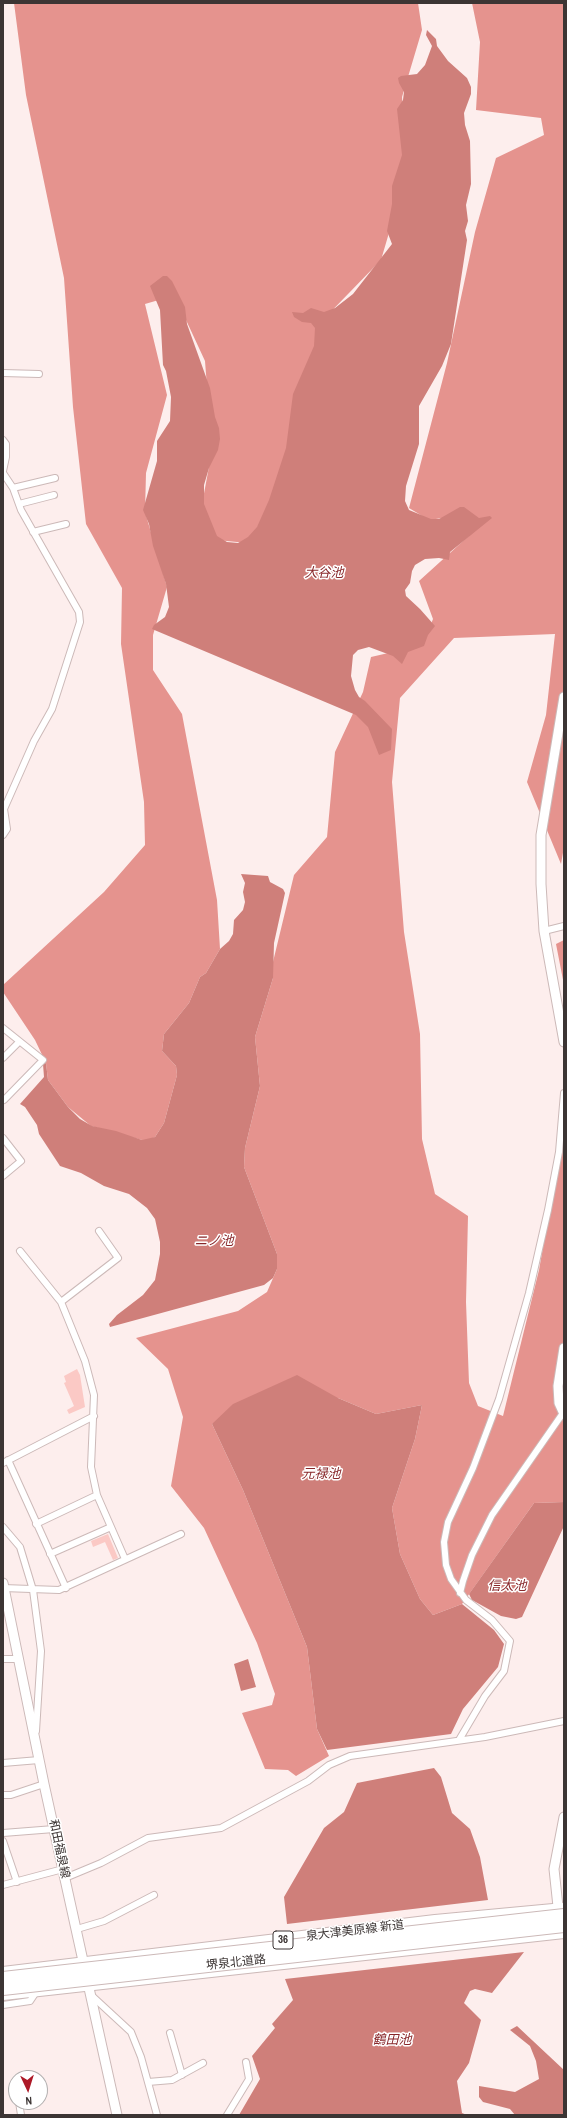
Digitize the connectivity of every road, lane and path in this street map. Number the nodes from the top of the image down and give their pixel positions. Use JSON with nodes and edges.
{"nodes":[{"id":1,"x":3,"y":373,"type":"edge"},
{"id":2,"x":39,"y":374,"type":"dead end"},
{"id":3,"x":3,"y":440,"type":"edge"},
{"id":4,"x":3,"y":472,"type":"edge"},
{"id":5,"x":55,"y":478,"type":"dead end"},
{"id":6,"x":13,"y":488,"type":"junction"},
{"id":7,"x":54,"y":495,"type":"dead end"},
{"id":8,"x":19,"y":504,"type":"junction"},
{"id":9,"x":66,"y":524,"type":"dead end"},
{"id":10,"x":33,"y":532,"type":"junction"},
{"id":11,"x":564,"y":697,"type":"edge"},
{"id":12,"x":3,"y":835,"type":"edge"},
{"id":13,"x":564,"y":926,"type":"edge"},
{"id":14,"x":544,"y":931,"type":"junction"},
{"id":15,"x":3,"y":1028,"type":"edge"},
{"id":16,"x":19,"y":1042,"type":"junction"},
{"id":17,"x":564,"y":1042,"type":"edge"},
{"id":18,"x":3,"y":1058,"type":"edge"},
{"id":19,"x":564,"y":1093,"type":"edge"},
{"id":20,"x":3,"y":1099,"type":"edge"},
{"id":21,"x":3,"y":1138,"type":"edge"},
{"id":22,"x":3,"y":1176,"type":"edge"},
{"id":23,"x":99,"y":1231,"type":"dead end"},
{"id":24,"x":20,"y":1251,"type":"dead end"},
{"id":25,"x":61,"y":1302,"type":"junction"},
{"id":26,"x":564,"y":1348,"type":"edge"},
{"id":27,"x":564,"y":1414,"type":"edge"},
{"id":28,"x":94,"y":1416,"type":"junction"},
{"id":29,"x":6,"y":1461,"type":"edge"},
{"id":30,"x":97,"y":1495,"type":"junction"},
{"id":31,"x":36,"y":1524,"type":"junction"},
{"id":32,"x":3,"y":1527,"type":"edge"},
{"id":33,"x":111,"y":1527,"type":"junction"},
{"id":34,"x":181,"y":1534,"type":"dead end"},
{"id":35,"x":50,"y":1554,"type":"junction"},
{"id":36,"x":125,"y":1559,"type":"junction"},
{"id":37,"x":3,"y":1587,"type":"edge"},
{"id":38,"x":66,"y":1588,"type":"junction"},
{"id":39,"x":33,"y":1590,"type":"junction"},
{"id":40,"x":460,"y":1593,"type":"junction"},
{"id":41,"x":3,"y":1659,"type":"edge"},
{"id":42,"x":18,"y":1659,"type":"junction"},
{"id":43,"x":564,"y":1721,"type":"edge"},
{"id":44,"x":35,"y":1739,"type":"junction"},
{"id":45,"x":459,"y":1740,"type":"junction"},
{"id":46,"x":40,"y":1760,"type":"junction"},
{"id":47,"x":3,"y":1763,"type":"edge"},
{"id":48,"x":44,"y":1784,"type":"junction"},
{"id":49,"x":3,"y":1795,"type":"edge"},
{"id":50,"x":564,"y":1817,"type":"edge"},
{"id":51,"x":54,"y":1829,"type":"junction"},
{"id":52,"x":3,"y":1833,"type":"edge"},
{"id":53,"x":3,"y":1841,"type":"edge"},
{"id":54,"x":64,"y":1873,"type":"junction"},
{"id":55,"x":17,"y":1882,"type":"junction"},
{"id":56,"x":3,"y":1885,"type":"edge"},
{"id":57,"x":154,"y":1895,"type":"dead end"},
{"id":58,"x":562,"y":1910,"type":"edge"},
{"id":59,"x":77,"y":1929,"type":"junction"},
{"id":60,"x":563,"y":1931,"type":"edge"},
{"id":61,"x":84,"y":1962,"type":"junction"},
{"id":62,"x":3,"y":1972,"type":"edge"},
{"id":63,"x":3,"y":1978,"type":"edge"},
{"id":64,"x":90,"y":1986,"type":"junction"},
{"id":65,"x":3,"y":1989,"type":"edge"},
{"id":66,"x":36,"y":1992,"type":"junction"},
{"id":67,"x":3,"y":1995,"type":"edge"},
{"id":68,"x":92,"y":1996,"type":"junction"},
{"id":69,"x":3,"y":2005,"type":"edge"},
{"id":70,"x":170,"y":2032,"type":"dead end"},
{"id":71,"x":246,"y":2062,"type":"dead end"},
{"id":72,"x":203,"y":2063,"type":"dead end"},
{"id":73,"x":182,"y":2075,"type":"junction"},
{"id":74,"x":148,"y":2082,"type":"junction"},
{"id":75,"x":117,"y":2115,"type":"edge"},
{"id":76,"x":157,"y":2115,"type":"edge"},
{"id":77,"x":226,"y":2115,"type":"edge"}],
"edges":[{"from":1,"to":2,"type":"street"},
{"from":3,"to":4,"type":"street"},
{"from":4,"to":6,"type":"street"},
{"from":5,"to":6,"type":"street"},
{"from":6,"to":8,"type":"street"},
{"from":7,"to":8,"type":"street"},
{"from":8,"to":10,"type":"street"},
{"from":9,"to":10,"type":"street"},
{"from":10,"to":12,"type":"street"},
{"from":11,"to":14,"type":"main road"},
{"from":13,"to":14,"type":"street"},
{"from":14,"to":17,"type":"main road"},
{"from":15,"to":16,"type":"street"},
{"from":16,"to":18,"type":"street"},
{"from":16,"to":20,"type":"street"},
{"from":19,"to":40,"type":"street"},
{"from":21,"to":22,"type":"street"},
{"from":23,"to":25,"type":"street"},
{"from":24,"to":25,"type":"street"},
{"from":25,"to":28,"type":"street"},
{"from":26,"to":27,"type":"main road"},
{"from":27,"to":40,"type":"street"},
{"from":28,"to":29,"type":"street"},
{"from":28,"to":30,"type":"street"},
{"from":29,"to":31,"type":"street"},
{"from":30,"to":31,"type":"street"},
{"from":30,"to":33,"type":"street"},
{"from":31,"to":35,"type":"street"},
{"from":32,"to":39,"type":"street"},
{"from":33,"to":35,"type":"street"},
{"from":33,"to":36,"type":"street"},
{"from":34,"to":36,"type":"street"},
{"from":35,"to":38,"type":"street"},
{"from":36,"to":38,"type":"street"},
{"from":37,"to":39,"type":"street"},
{"from":37,"to":42,"type":"main road","name":"和田福泉線"},
{"from":38,"to":39,"type":"street"},
{"from":39,"to":44,"type":"street"},
{"from":40,"to":45,"type":"street"},
{"from":41,"to":42,"type":"street"},
{"from":42,"to":44,"type":"main road","name":"和田福泉線"},
{"from":43,"to":45,"type":"street"},
{"from":44,"to":46,"type":"main road","name":"和田福泉線"},
{"from":45,"to":54,"type":"street"},
{"from":46,"to":47,"type":"street"},
{"from":46,"to":48,"type":"main road","name":"和田福泉線"},
{"from":48,"to":49,"type":"street"},
{"from":48,"to":51,"type":"main road","name":"和田福泉線"},
{"from":50,"to":58,"type":"main road"},
{"from":51,"to":52,"type":"street"},
{"from":51,"to":54,"type":"main road","name":"和田福泉線"},
{"from":53,"to":55,"type":"street"},
{"from":54,"to":55,"type":"street"},
{"from":54,"to":59,"type":"main road","name":"和田福泉線"},
{"from":55,"to":56,"type":"street"},
{"from":57,"to":59,"type":"street"},
{"from":58,"to":60,"type":"main road"},
{"from":58,"to":61,"type":"main road","name":"泉大津美原線 新道","number":"36"},
{"from":58,"to":63,"type":"highway","name":"堺泉北道路","bridge":true},
{"from":59,"to":61,"type":"main road","name":"和田福泉線"},
{"from":60,"to":64,"type":"main road","name":"泉大津美原線 新道","number":"36"},
{"from":60,"to":65,"type":"highway","name":"堺泉北道路","bridge":true},
{"from":61,"to":62,"type":"main road","name":"泉大津美原線 新道","number":"36"},
{"from":61,"to":64,"type":"main road","name":"和田福泉線"},
{"from":64,"to":66,"type":"main road","name":"泉大津美原線 新道","number":"36"},
{"from":64,"to":68,"type":"main road","name":"和田福泉線"},
{"from":66,"to":67,"type":"main road","name":"泉大津美原線 新道","number":"36"},
{"from":66,"to":69,"type":"street"},
{"from":68,"to":74,"type":"street"},
{"from":68,"to":75,"type":"main road","name":"和田福泉線"},
{"from":70,"to":73,"type":"street"},
{"from":71,"to":77,"type":"street"},
{"from":72,"to":73,"type":"street"},
{"from":73,"to":74,"type":"street"},
{"from":74,"to":76,"type":"street"}]}
